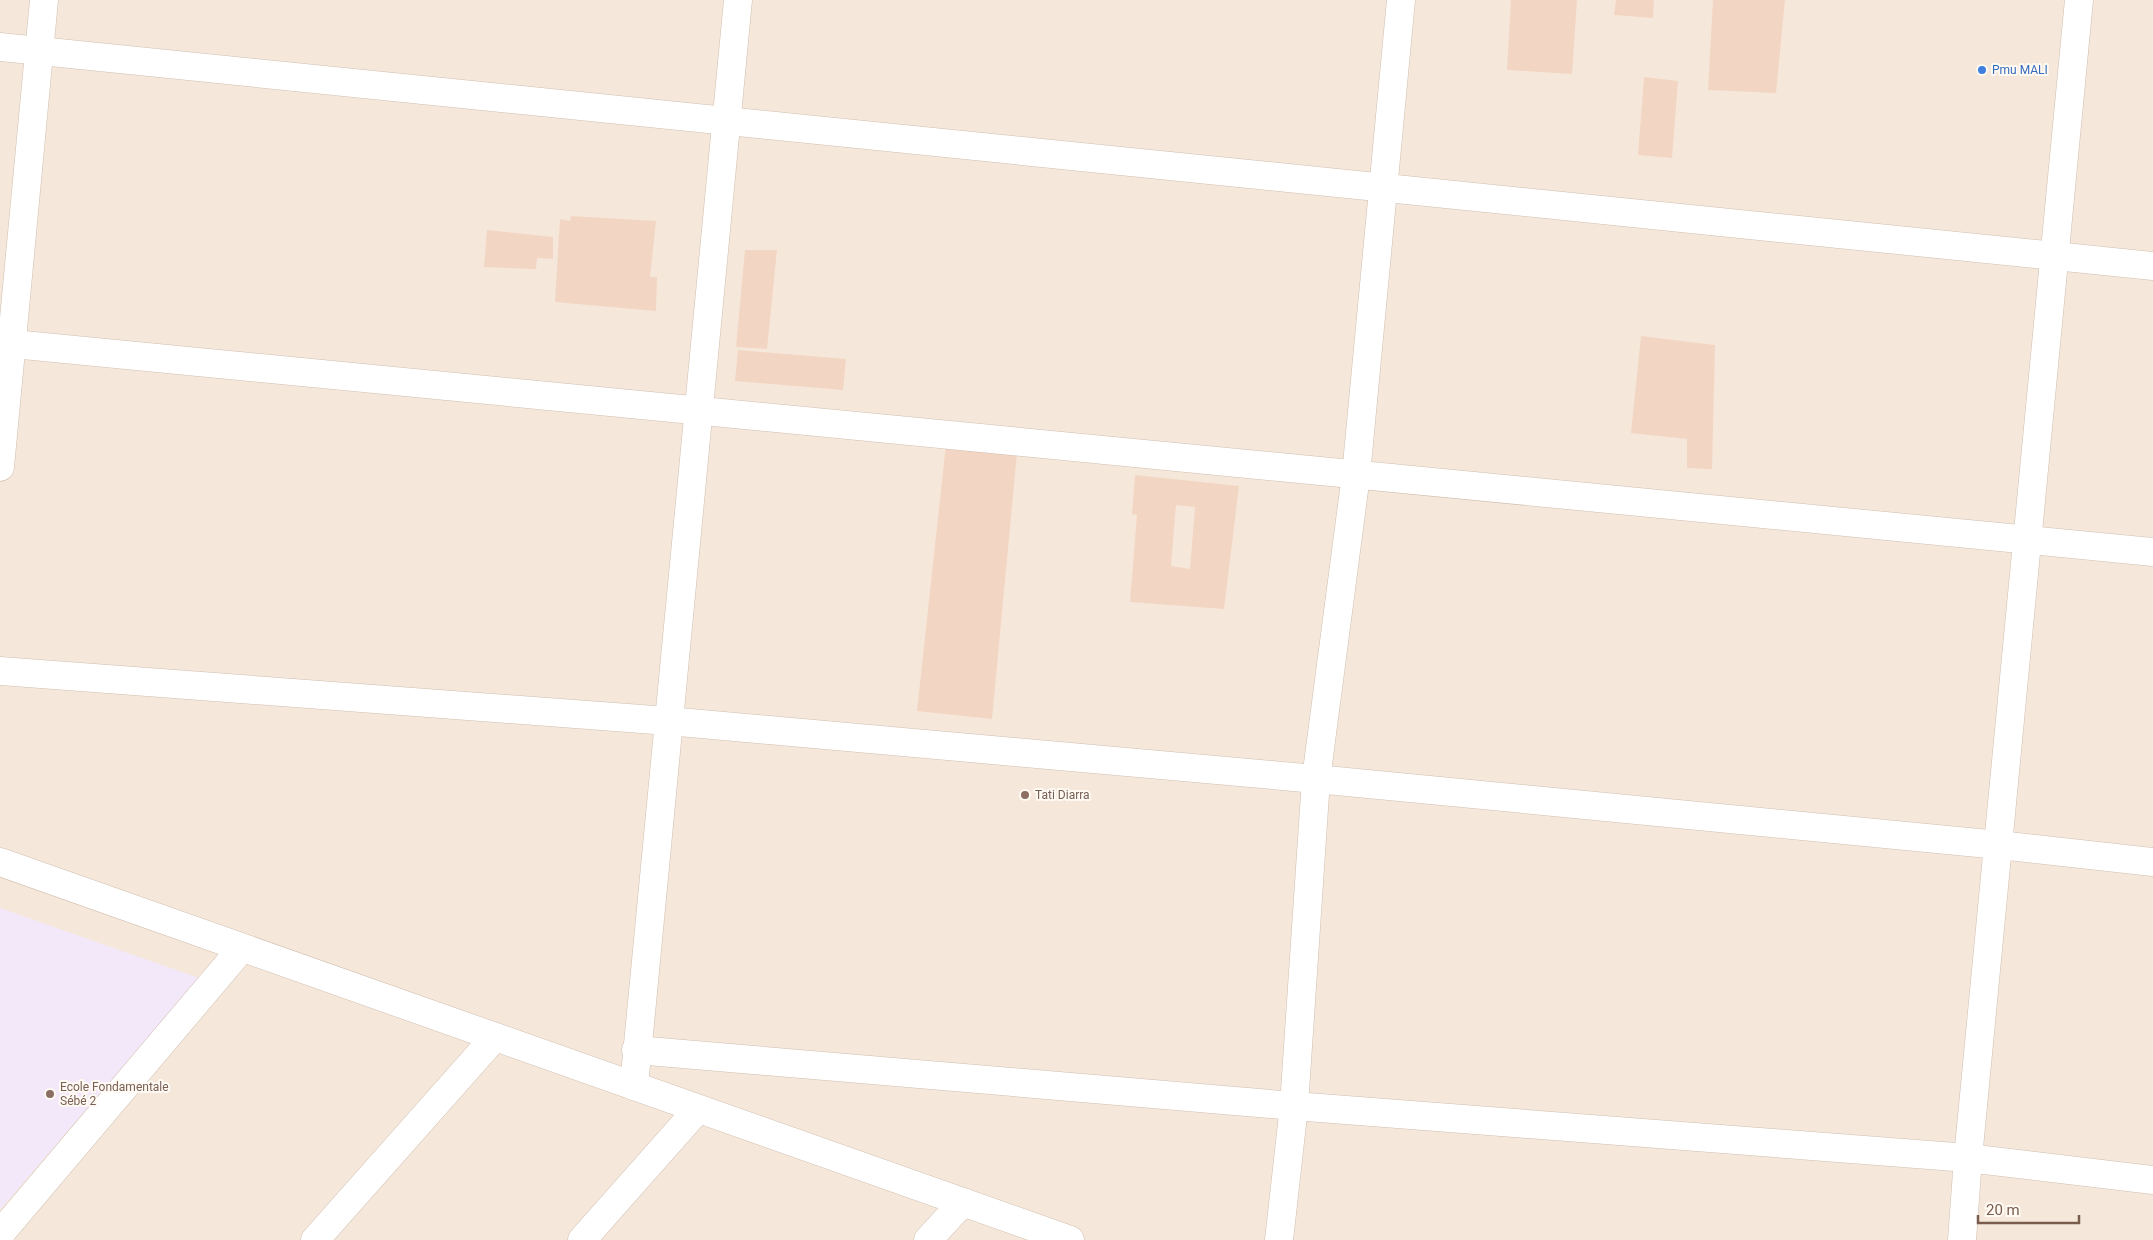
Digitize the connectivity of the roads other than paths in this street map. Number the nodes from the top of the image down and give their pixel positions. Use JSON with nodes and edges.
{"nodes":[{"id":1,"x":44,"y":0,"type":"edge"},
{"id":2,"x":738,"y":0,"type":"edge"},
{"id":3,"x":1401,"y":0,"type":"edge"},
{"id":4,"x":2079,"y":0,"type":"edge"},
{"id":5,"x":0,"y":47,"type":"edge"},
{"id":6,"x":39,"y":51,"type":"junction"},
{"id":7,"x":726,"y":121,"type":"junction"},
{"id":8,"x":1382,"y":188,"type":"junction"},
{"id":9,"x":2055,"y":256,"type":"junction"},
{"id":10,"x":2153,"y":266,"type":"edge"},
{"id":11,"x":6,"y":347,"type":"edge"},
{"id":12,"x":698,"y":410,"type":"junction"},
{"id":13,"x":0,"y":467,"type":"edge"},
{"id":14,"x":1356,"y":475,"type":"junction"},
{"id":15,"x":2027,"y":540,"type":"junction"},
{"id":16,"x":2153,"y":552,"type":"edge"},
{"id":17,"x":0,"y":671,"type":"edge"},
{"id":18,"x":668,"y":721,"type":"junction"},
{"id":19,"x":1316,"y":779,"type":"junction"},
{"id":20,"x":1998,"y":845,"type":"junction"},
{"id":21,"x":0,"y":862,"type":"edge"},
{"id":22,"x":2153,"y":862,"type":"edge"},
{"id":23,"x":242,"y":948,"type":"junction"},
{"id":24,"x":495,"y":1037,"type":"junction"},
{"id":25,"x":636,"y":1050,"type":"junction"},
{"id":26,"x":634,"y":1086,"type":"junction"},
{"id":27,"x":1294,"y":1106,"type":"junction"},
{"id":28,"x":698,"y":1109,"type":"junction"},
{"id":29,"x":1968,"y":1158,"type":"junction"},
{"id":30,"x":2153,"y":1180,"type":"edge"},
{"id":31,"x":963,"y":1202,"type":"junction"},
{"id":32,"x":0,"y":1234,"type":"edge"},
{"id":33,"x":316,"y":1240,"type":"edge"},
{"id":34,"x":582,"y":1240,"type":"edge"},
{"id":35,"x":928,"y":1240,"type":"edge"},
{"id":36,"x":1070,"y":1240,"type":"edge"},
{"id":37,"x":1279,"y":1240,"type":"edge"},
{"id":38,"x":1962,"y":1240,"type":"edge"}],
"edges":[{"from":1,"to":6,"type":"street"},
{"from":2,"to":7,"type":"street"},
{"from":3,"to":8,"type":"street"},
{"from":4,"to":9,"type":"street"},
{"from":5,"to":6,"type":"street"},
{"from":6,"to":7,"type":"street"},
{"from":6,"to":11,"type":"street"},
{"from":7,"to":8,"type":"street"},
{"from":7,"to":12,"type":"street"},
{"from":8,"to":9,"type":"street"},
{"from":8,"to":14,"type":"street"},
{"from":9,"to":10,"type":"street"},
{"from":9,"to":15,"type":"street"},
{"from":11,"to":12,"type":"street"},
{"from":11,"to":13,"type":"street"},
{"from":12,"to":14,"type":"street"},
{"from":12,"to":18,"type":"street"},
{"from":14,"to":15,"type":"street"},
{"from":14,"to":19,"type":"street"},
{"from":15,"to":16,"type":"street"},
{"from":15,"to":20,"type":"street"},
{"from":17,"to":18,"type":"street"},
{"from":18,"to":19,"type":"street"},
{"from":18,"to":25,"type":"street"},
{"from":19,"to":20,"type":"street"},
{"from":19,"to":27,"type":"street"},
{"from":20,"to":22,"type":"street"},
{"from":20,"to":29,"type":"street"},
{"from":21,"to":23,"type":"street"},
{"from":23,"to":24,"type":"street"},
{"from":23,"to":32,"type":"street"},
{"from":24,"to":26,"type":"street"},
{"from":24,"to":33,"type":"street"},
{"from":25,"to":26,"type":"street"},
{"from":25,"to":27,"type":"street"},
{"from":26,"to":28,"type":"street"},
{"from":27,"to":29,"type":"street"},
{"from":27,"to":37,"type":"street"},
{"from":28,"to":31,"type":"street"},
{"from":28,"to":34,"type":"street"},
{"from":29,"to":30,"type":"street"},
{"from":29,"to":38,"type":"street"},
{"from":31,"to":35,"type":"street"},
{"from":31,"to":36,"type":"street"}]}
